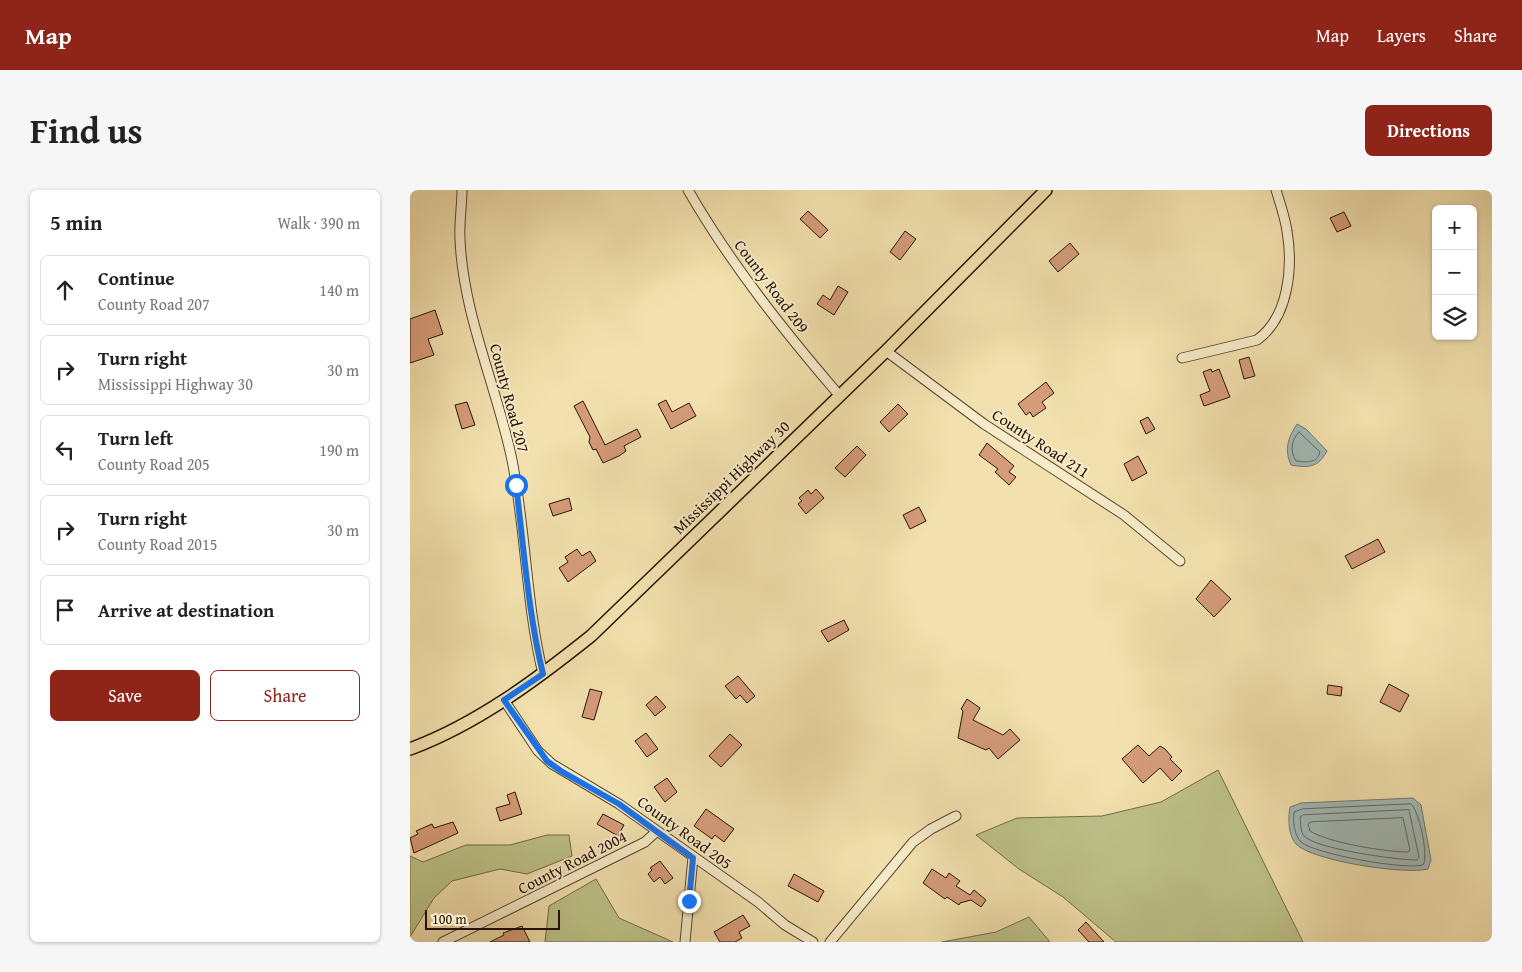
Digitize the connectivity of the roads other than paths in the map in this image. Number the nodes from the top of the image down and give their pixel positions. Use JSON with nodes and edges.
{"nodes":[{"id":1,"x":462,"y":190,"type":"edge"},
{"id":2,"x":688,"y":190,"type":"edge"},
{"id":3,"x":1046,"y":190,"type":"edge"},
{"id":4,"x":1276,"y":190,"type":"edge"},
{"id":5,"x":886,"y":351,"type":"junction"},
{"id":6,"x":1182,"y":358,"type":"dead end"},
{"id":7,"x":839,"y":395,"type":"junction"},
{"id":8,"x":1180,"y":561,"type":"dead end"},
{"id":9,"x":543,"y":674,"type":"junction"},
{"id":10,"x":504,"y":700,"type":"junction"},
{"id":11,"x":410,"y":749,"type":"edge"},
{"id":12,"x":956,"y":816,"type":"dead end"},
{"id":13,"x":657,"y":831,"type":"junction"},
{"id":14,"x":693,"y":858,"type":"junction"},
{"id":15,"x":443,"y":942,"type":"edge"},
{"id":16,"x":685,"y":942,"type":"edge"},
{"id":17,"x":813,"y":942,"type":"edge"},
{"id":18,"x":830,"y":942,"type":"edge"}],
"edges":[{"from":1,"to":9,"type":"street","name":"County Road 207"},
{"from":2,"to":7,"type":"street","name":"County Road 209"},
{"from":3,"to":5,"type":"main road","name":"Mississippi Highway 30"},
{"from":4,"to":6,"type":"street"},
{"from":5,"to":7,"type":"main road","name":"Mississippi Highway 30"},
{"from":5,"to":8,"type":"street","name":"County Road 211"},
{"from":7,"to":9,"type":"main road","name":"Mississippi Highway 30"},
{"from":9,"to":10,"type":"main road","name":"Mississippi Highway 30"},
{"from":10,"to":11,"type":"main road","name":"Mississippi Highway 30"},
{"from":10,"to":13,"type":"street","name":"County Road 205"},
{"from":12,"to":18,"type":"street"},
{"from":13,"to":14,"type":"street","name":"County Road 205"},
{"from":13,"to":15,"type":"street","name":"County Road 2004"},
{"from":14,"to":16,"type":"street"},
{"from":14,"to":17,"type":"street","name":"County Road 205"}]}
